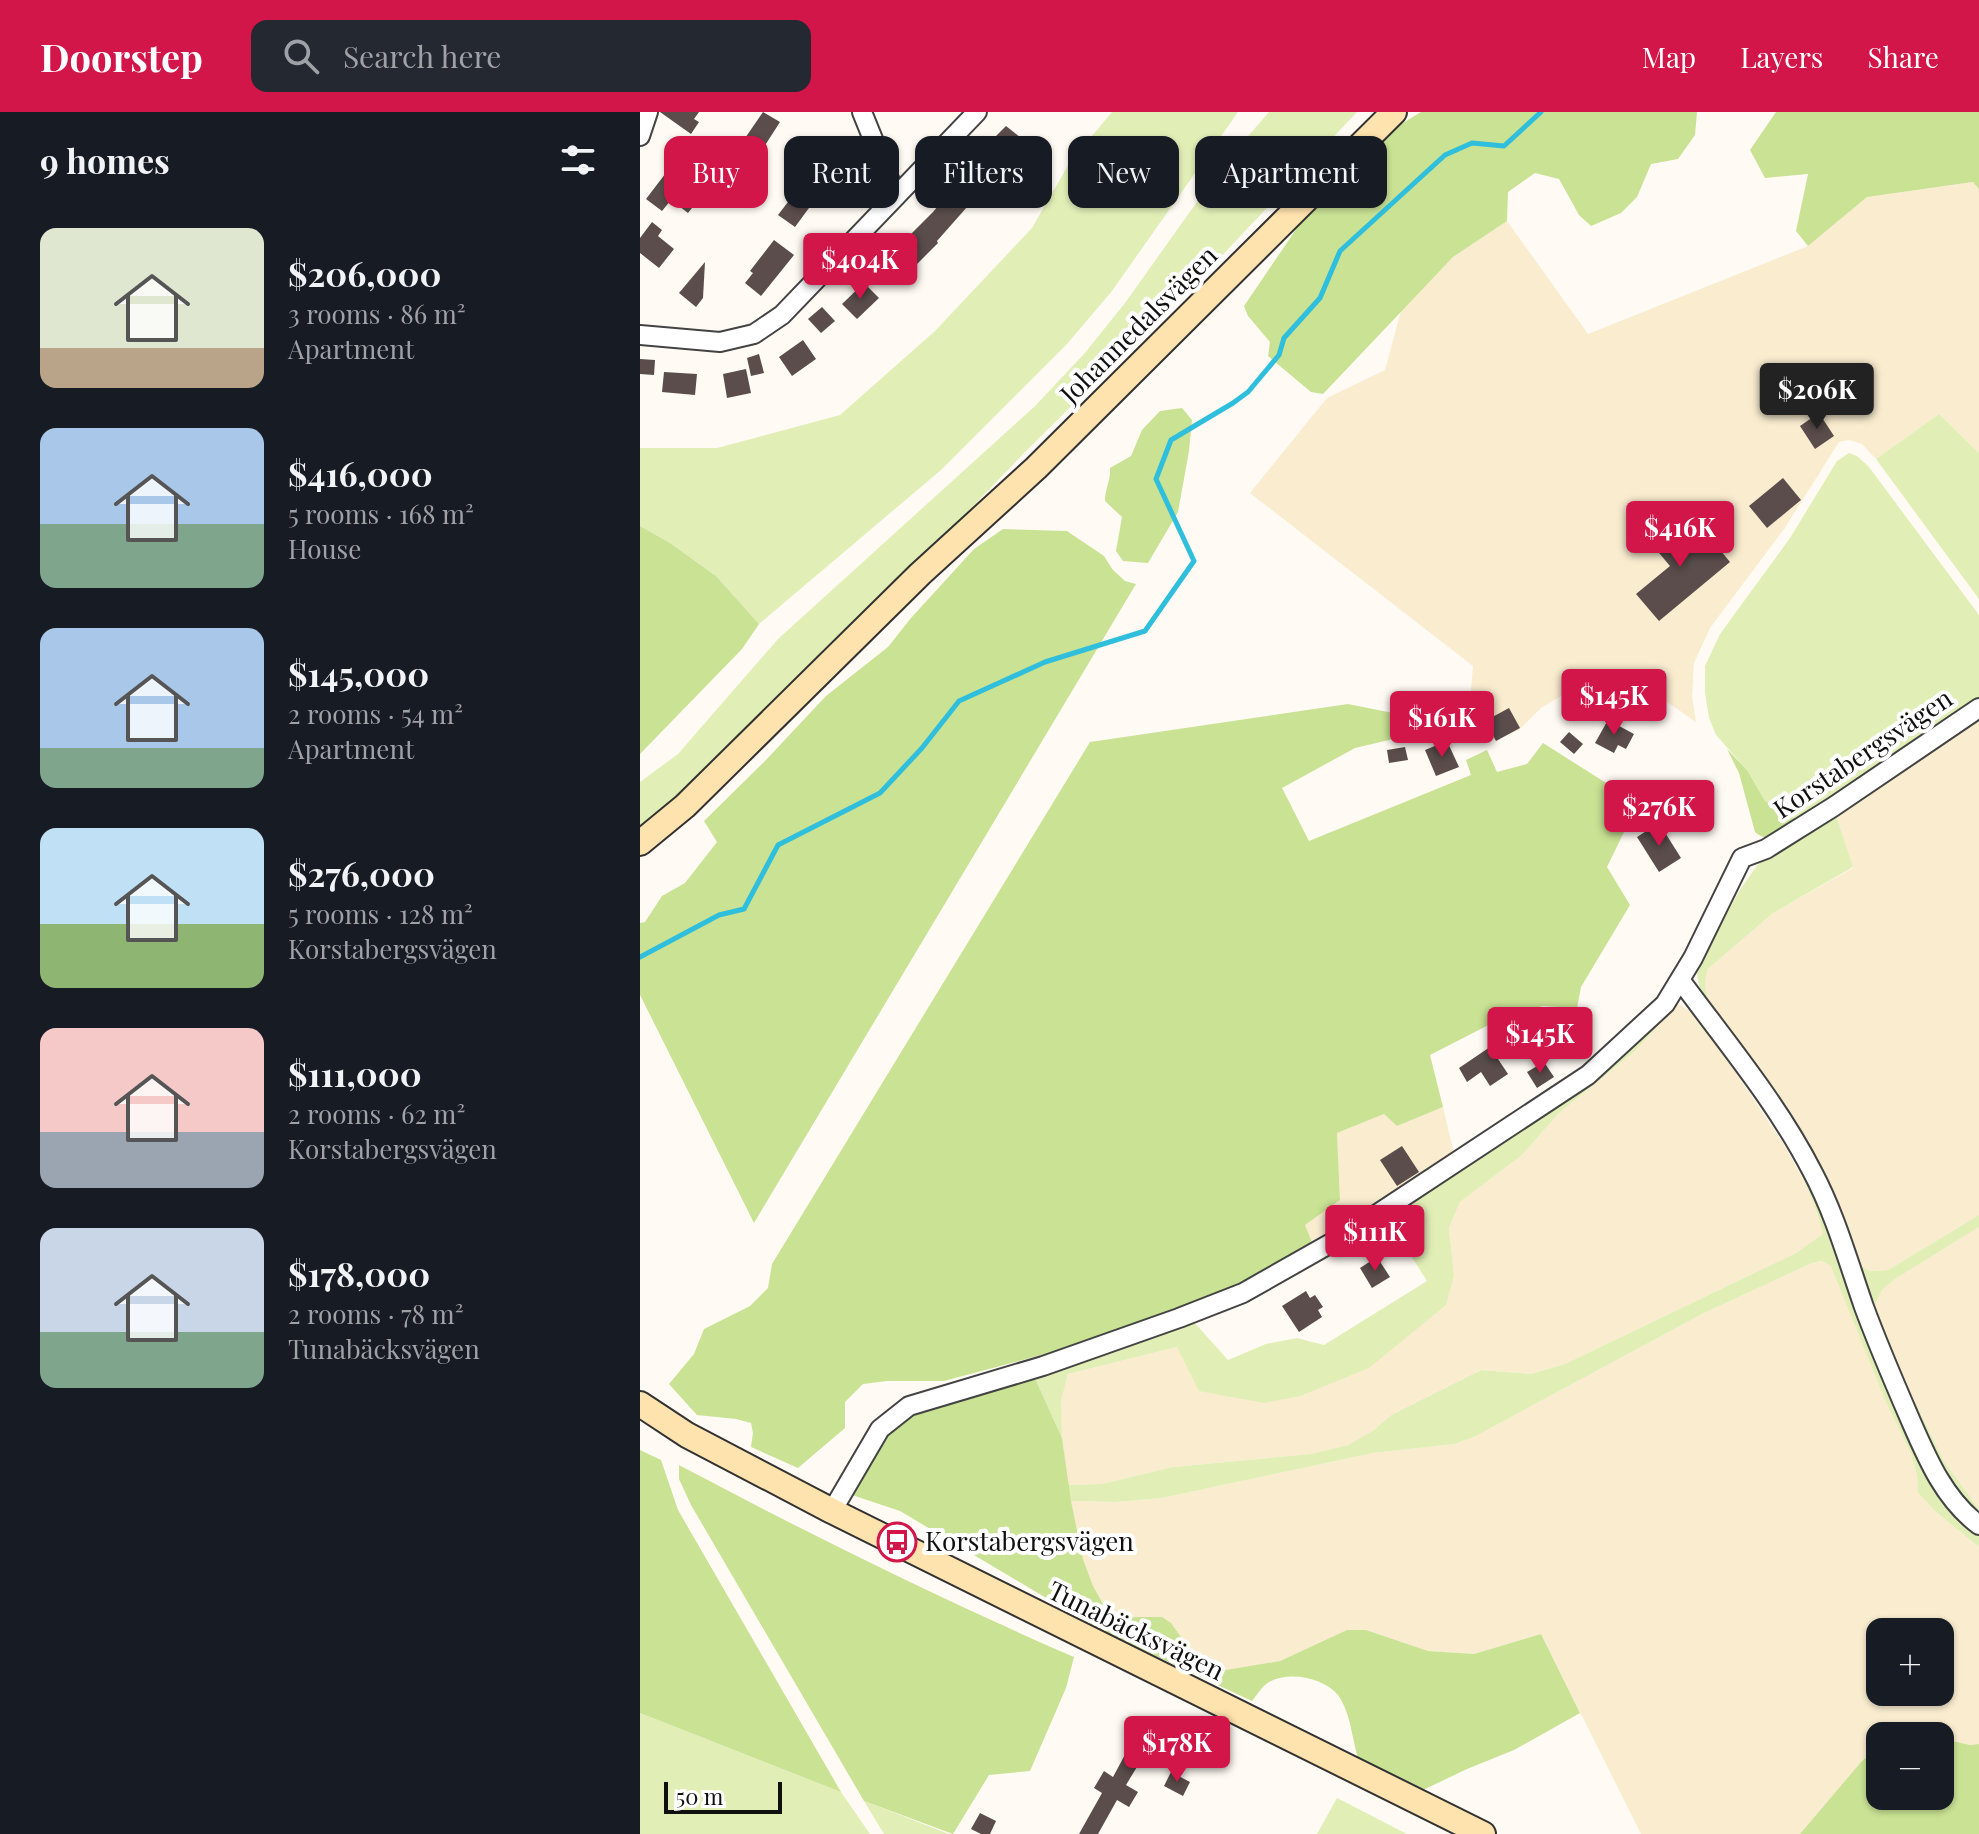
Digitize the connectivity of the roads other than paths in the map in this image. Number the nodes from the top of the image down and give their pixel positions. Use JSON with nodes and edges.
{"nodes":[{"id":1,"x":648,"y":112,"type":"edge"},
{"id":2,"x":862,"y":112,"type":"edge"},
{"id":3,"x":977,"y":112,"type":"edge"},
{"id":4,"x":1373,"y":112,"type":"edge"},
{"id":5,"x":1394,"y":112,"type":"edge"},
{"id":6,"x":640,"y":136,"type":"edge"},
{"id":7,"x":872,"y":136,"type":"edge"},
{"id":8,"x":899,"y":193,"type":"edge"},
{"id":9,"x":885,"y":208,"type":"edge"},
{"id":10,"x":640,"y":335,"type":"edge"},
{"id":11,"x":920,"y":574,"type":"junction"},
{"id":12,"x":1979,"y":708,"type":"edge"},
{"id":13,"x":685,"y":806,"type":"junction"},
{"id":14,"x":640,"y":843,"type":"edge"},
{"id":15,"x":640,"y":862,"type":"edge"},
{"id":16,"x":1681,"y":981,"type":"junction"},
{"id":17,"x":640,"y":1404,"type":"edge"},
{"id":18,"x":832,"y":1511,"type":"junction"},
{"id":19,"x":1979,"y":1525,"type":"edge"},
{"id":20,"x":1483,"y":1834,"type":"edge"}],
"edges":[{"from":1,"to":6,"type":"street"},
{"from":2,"to":7,"type":"street"},
{"from":3,"to":8,"type":"street"},
{"from":4,"to":11,"type":"main road","name":"Johannedalsvägen"},
{"from":5,"to":11,"type":"main road","name":"Johannedalsvägen"},
{"from":9,"to":10,"type":"street"},
{"from":11,"to":13,"type":"main road","name":"Johannedalsvägen"},
{"from":12,"to":16,"type":"street","name":"Korstabergsvägen"},
{"from":13,"to":14,"type":"main road","name":"Johannedalsvägen"},
{"from":13,"to":15,"type":"main road","name":"Johannedalsvägen"},
{"from":16,"to":18,"type":"street","name":"Korstabergsvägen"},
{"from":16,"to":19,"type":"street"},
{"from":17,"to":18,"type":"main road","name":"Tunabäcksvägen"},
{"from":18,"to":20,"type":"main road","name":"Tunabäcksvägen"}]}
